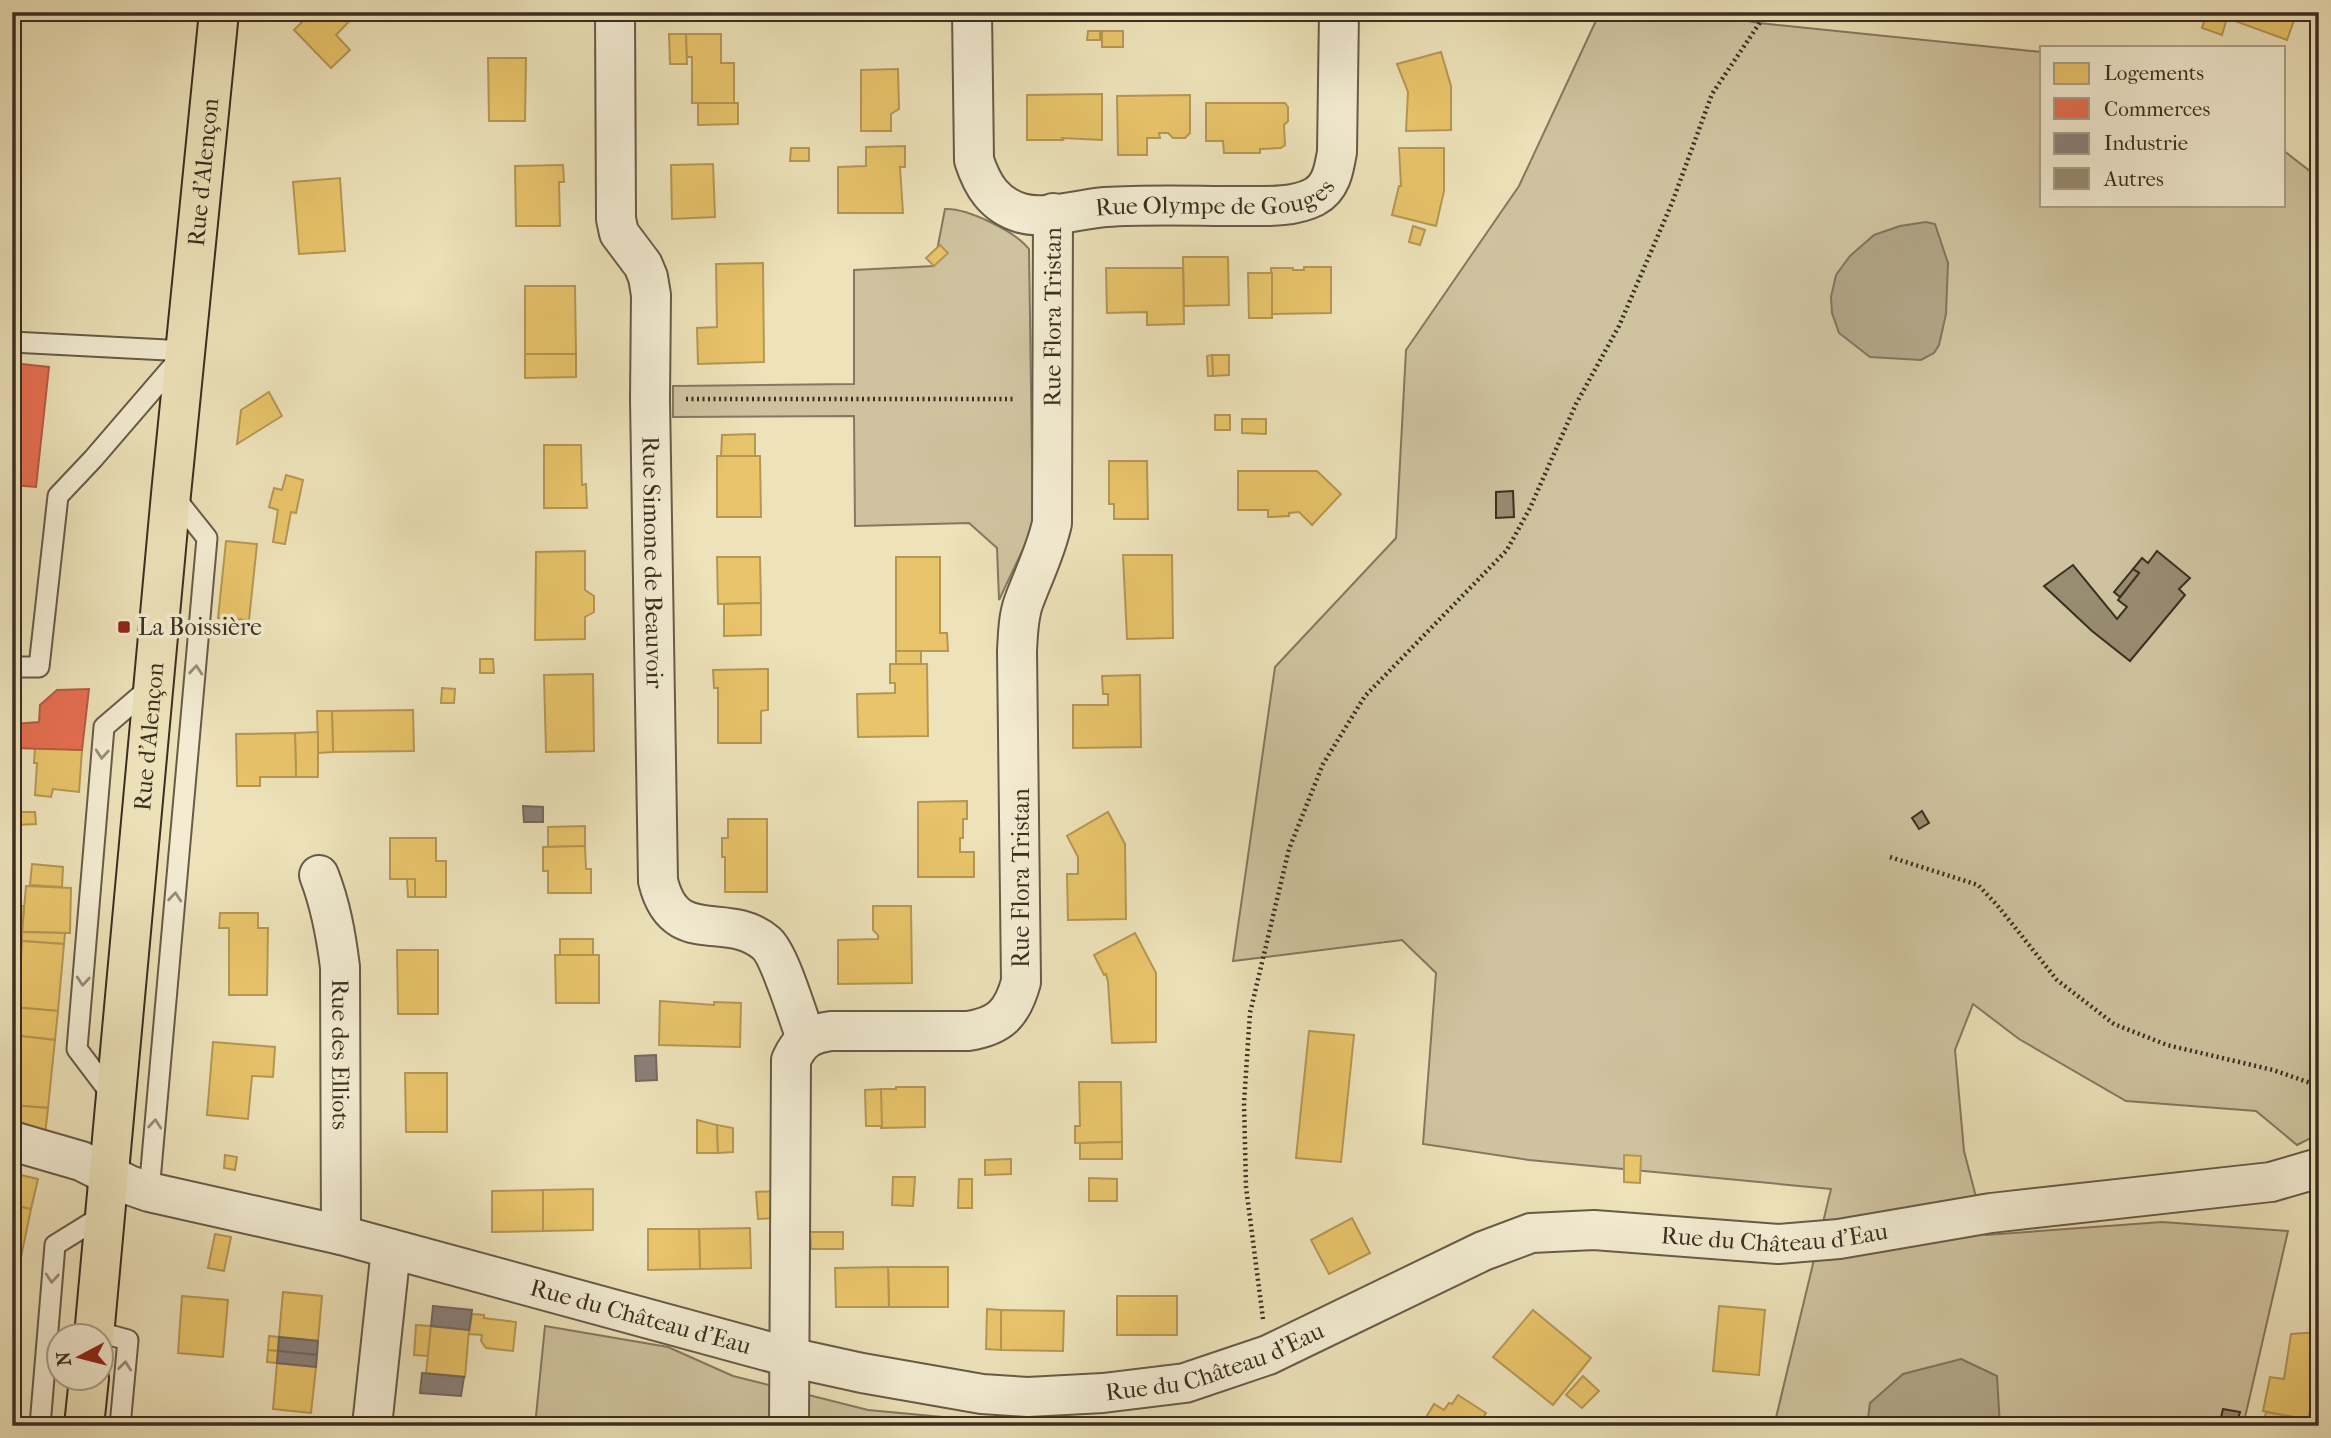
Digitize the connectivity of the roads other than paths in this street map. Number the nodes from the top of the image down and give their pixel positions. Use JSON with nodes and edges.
{"nodes":[{"id":1,"x":219,"y":12,"type":"edge"},
{"id":2,"x":615,"y":12,"type":"edge"},
{"id":3,"x":972,"y":12,"type":"edge"},
{"id":4,"x":1339,"y":13,"type":"edge"},
{"id":5,"x":1054,"y":213,"type":"junction"},
{"id":6,"x":12,"y":342,"type":"edge"},
{"id":7,"x":186,"y":351,"type":"junction"},
{"id":8,"x":171,"y":494,"type":"junction"},
{"id":9,"x":12,"y":667,"type":"edge"},
{"id":10,"x":319,"y":875,"type":"dead end"},
{"id":11,"x":806,"y":1038,"type":"junction"},
{"id":12,"x":12,"y":1141,"type":"edge"},
{"id":13,"x":2319,"y":1168,"type":"edge"},
{"id":14,"x":109,"y":1175,"type":"junction"},
{"id":15,"x":149,"y":1192,"type":"junction"},
{"id":16,"x":105,"y":1214,"type":"junction"},
{"id":17,"x":341,"y":1235,"type":"junction"},
{"id":18,"x":391,"y":1249,"type":"junction"},
{"id":19,"x":95,"y":1322,"type":"edge"},
{"id":20,"x":116,"y":1338,"type":"edge"},
{"id":21,"x":789,"y":1357,"type":"junction"},
{"id":22,"x":88,"y":1392,"type":"edge"},
{"id":23,"x":40,"y":1426,"type":"edge"},
{"id":24,"x":84,"y":1426,"type":"edge"},
{"id":25,"x":120,"y":1426,"type":"edge"},
{"id":26,"x":372,"y":1426,"type":"edge"},
{"id":27,"x":789,"y":1426,"type":"edge"}],
"edges":[{"from":1,"to":7,"type":"main road","name":"Rue d'Alençon"},
{"from":2,"to":11,"type":"street","name":"Rue Simone de Beauvoir"},
{"from":3,"to":5,"type":"street","name":"Rue Olympe de Gouges"},
{"from":4,"to":5,"type":"street","name":"Rue Olympe de Gouges"},
{"from":5,"to":11,"type":"street","name":"Rue Flora Tristan"},
{"from":6,"to":7,"type":"lane"},
{"from":7,"to":8,"type":"main road","name":"Rue d'Alençon"},
{"from":7,"to":9,"type":"lane"},
{"from":8,"to":14,"type":"main road","name":"Rue d'Alençon"},
{"from":15,"to":8,"type":"lane","one_way":true},
{"from":10,"to":17,"type":"street","name":"Rue des Elliots"},
{"from":11,"to":21,"type":"street"},
{"from":12,"to":14,"type":"street","name":"Rue du Château d'Eau"},
{"from":13,"to":21,"type":"street","name":"Rue du Château d'Eau"},
{"from":14,"to":15,"type":"street","name":"Rue du Château d'Eau"},
{"from":14,"to":16,"type":"main road","name":"Rue d'Alençon"},
{"from":15,"to":17,"type":"street","name":"Rue du Château d'Eau"},
{"from":16,"to":19,"type":"main road","name":"Rue d'Alençon"},
{"from":16,"to":23,"type":"lane","one_way":true},
{"from":17,"to":18,"type":"street","name":"Rue du Château d'Eau"},
{"from":18,"to":21,"type":"street","name":"Rue du Château d'Eau"},
{"from":18,"to":26,"type":"street"},
{"from":25,"to":20,"type":"lane","one_way":true},
{"from":21,"to":27,"type":"street"},
{"from":22,"to":24,"type":"main road"}]}
